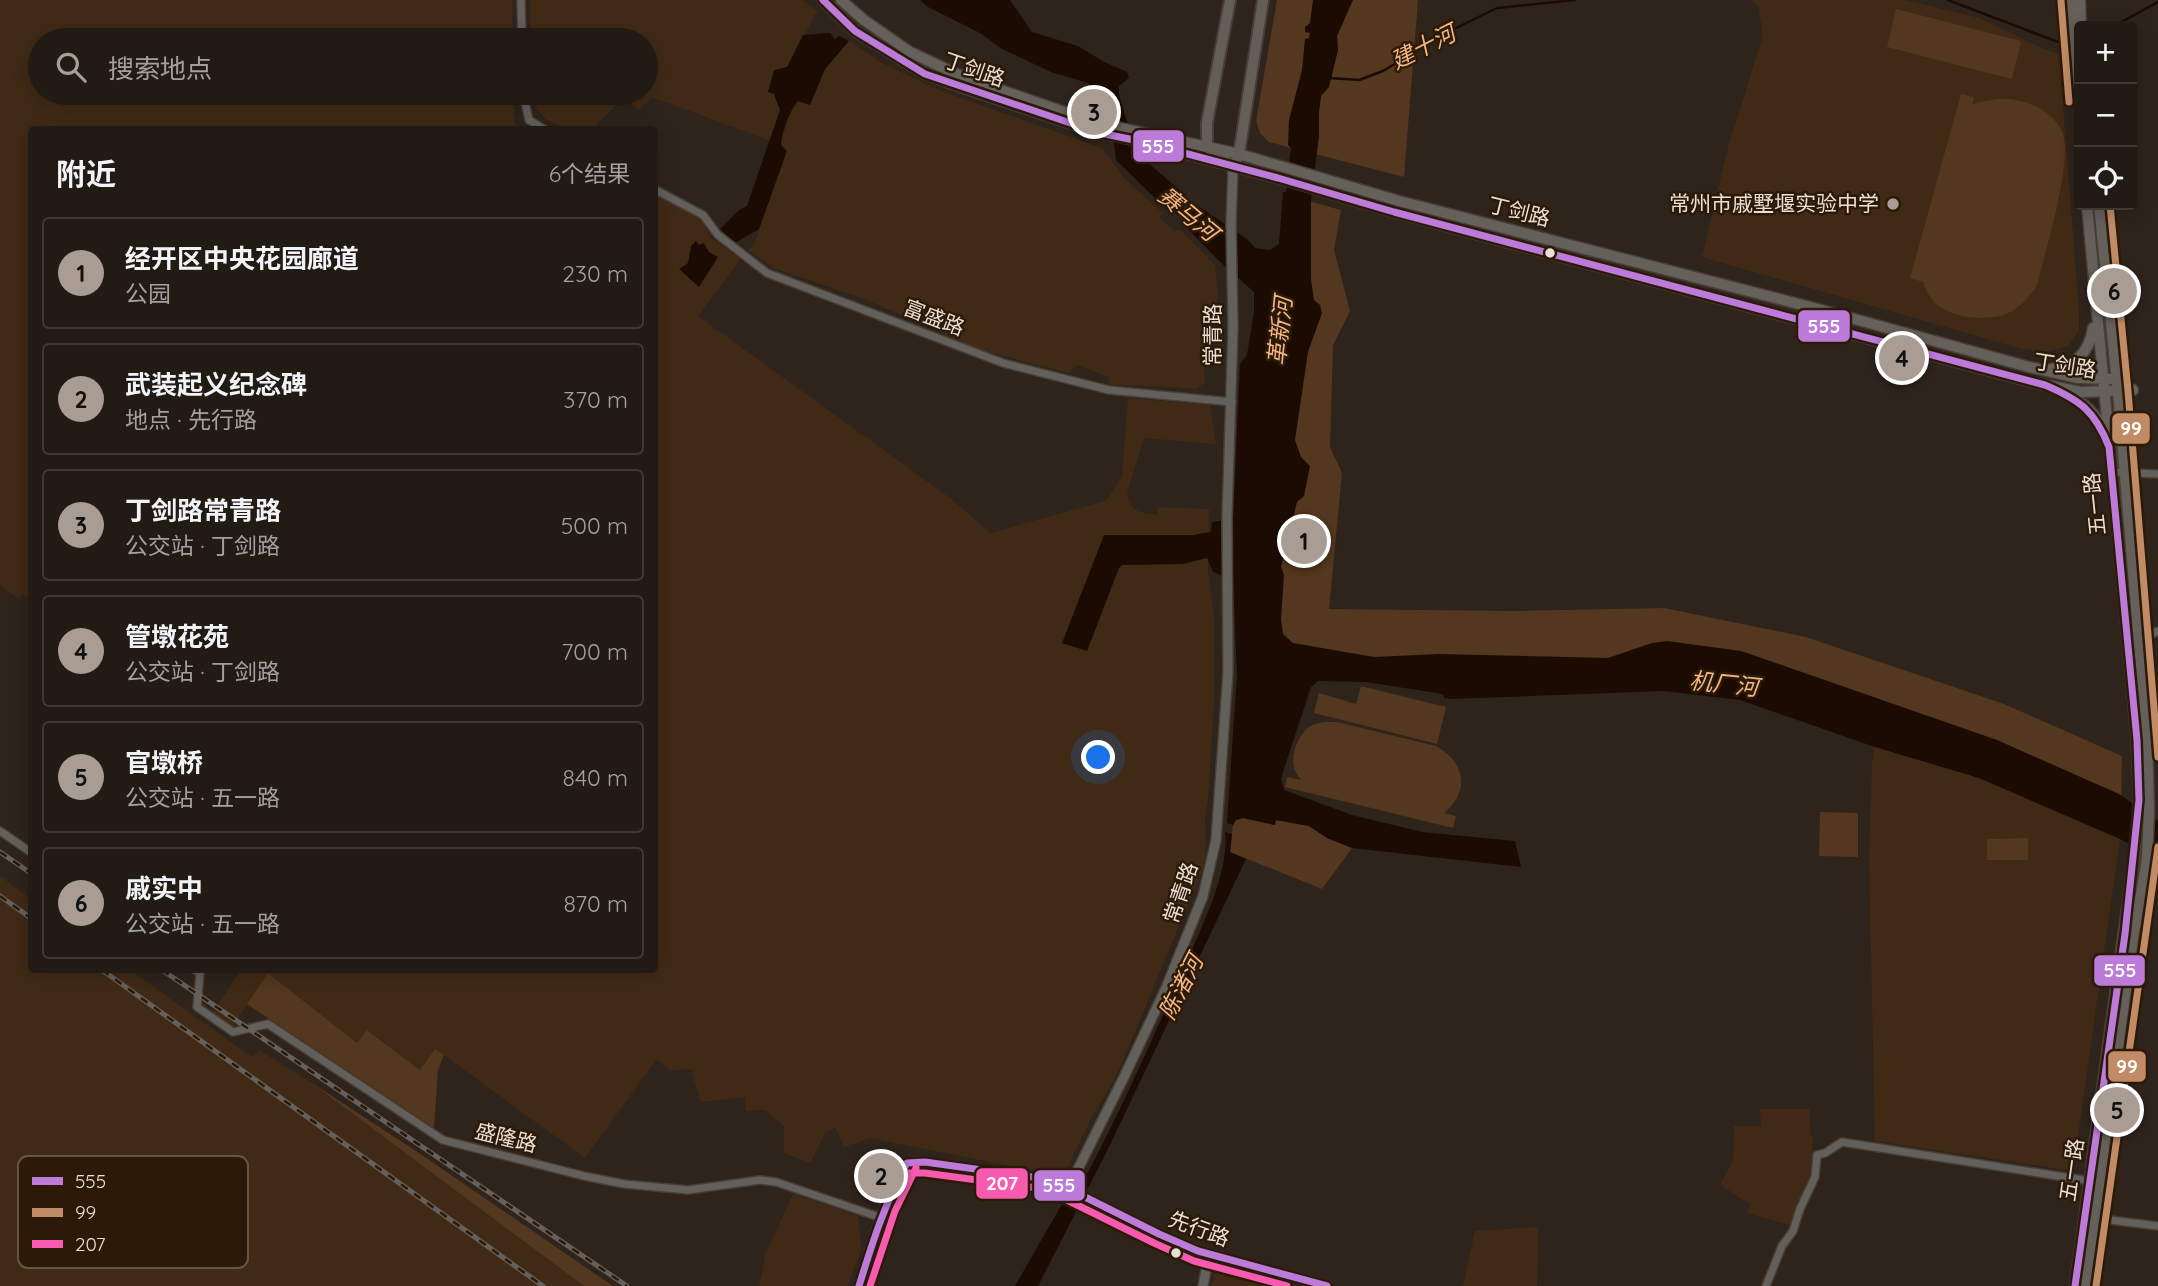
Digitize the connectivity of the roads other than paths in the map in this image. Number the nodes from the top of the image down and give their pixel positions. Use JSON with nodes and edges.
{"nodes":[{"id":1,"x":521,"y":0,"type":"edge"},
{"id":2,"x":823,"y":0,"type":"edge"},
{"id":3,"x":841,"y":0,"type":"edge"},
{"id":4,"x":1230,"y":0,"type":"edge"},
{"id":5,"x":1263,"y":0,"type":"edge"},
{"id":6,"x":2071,"y":0,"type":"edge"},
{"id":7,"x":2080,"y":0,"type":"edge"},
{"id":8,"x":2075,"y":21,"type":"edge"},
{"id":9,"x":2078,"y":21,"type":"edge"},
{"id":10,"x":522,"y":28,"type":"edge"},
{"id":11,"x":526,"y":105,"type":"edge"},
{"id":12,"x":539,"y":126,"type":"edge"},
{"id":13,"x":1138,"y":136,"type":"junction"},
{"id":14,"x":1207,"y":147,"type":"junction"},
{"id":15,"x":1239,"y":154,"type":"junction"},
{"id":16,"x":1233,"y":167,"type":"junction"},
{"id":17,"x":658,"y":191,"type":"edge"},
{"id":18,"x":2087,"y":210,"type":"edge"},
{"id":19,"x":2099,"y":210,"type":"edge"},
{"id":20,"x":2096,"y":310,"type":"junction"},
{"id":21,"x":2035,"y":368,"type":"junction"},
{"id":22,"x":2102,"y":379,"type":"junction"},
{"id":23,"x":2116,"y":379,"type":"junction"},
{"id":24,"x":2045,"y":385,"type":"junction"},
{"id":25,"x":2104,"y":392,"type":"junction"},
{"id":26,"x":2118,"y":392,"type":"junction"},
{"id":27,"x":1231,"y":402,"type":"junction"},
{"id":28,"x":2109,"y":447,"type":"junction"},
{"id":29,"x":2124,"y":471,"type":"junction"},
{"id":30,"x":2111,"y":472,"type":"junction"},
{"id":31,"x":2158,"y":474,"type":"edge"},
{"id":32,"x":2158,"y":631,"type":"edge"},
{"id":33,"x":2133,"y":642,"type":"junction"},
{"id":34,"x":0,"y":831,"type":"edge"},
{"id":35,"x":28,"y":850,"type":"edge"},
{"id":36,"x":200,"y":973,"type":"edge"},
{"id":37,"x":2090,"y":1181,"type":"junction"},
{"id":38,"x":1070,"y":1190,"type":"junction"},
{"id":39,"x":882,"y":1218,"type":"junction"},
{"id":40,"x":2094,"y":1218,"type":"junction"},
{"id":41,"x":2158,"y":1226,"type":"edge"},
{"id":42,"x":1209,"y":1254,"type":"junction"},
{"id":43,"x":859,"y":1286,"type":"edge"},
{"id":44,"x":1203,"y":1286,"type":"edge"},
{"id":45,"x":1327,"y":1286,"type":"edge"},
{"id":46,"x":1766,"y":1286,"type":"edge"},
{"id":47,"x":2075,"y":1286,"type":"edge"},
{"id":48,"x":2085,"y":1286,"type":"edge"}],
"edges":[{"from":1,"to":10,"type":"street"},
{"from":2,"to":13,"type":"main road","name":"丁剑路"},
{"from":3,"to":13,"type":"main road","name":"丁剑路"},
{"from":4,"to":14,"type":"main road"},
{"from":5,"to":15,"type":"main road"},
{"from":6,"to":8,"type":"main road"},
{"from":7,"to":9,"type":"main road"},
{"from":11,"to":12,"type":"street"},
{"from":13,"to":14,"type":"main road","name":"丁剑路"},
{"from":13,"to":16,"type":"main road","name":"丁剑路"},
{"from":14,"to":15,"type":"main road","name":"丁剑路"},
{"from":14,"to":16,"type":"main road"},
{"from":15,"to":16,"type":"main road"},
{"from":15,"to":21,"type":"main road","name":"丁剑路"},
{"from":16,"to":24,"type":"main road","name":"丁剑路"},
{"from":16,"to":27,"type":"street","name":"常青路"},
{"from":17,"to":27,"type":"street","name":"富盛路"},
{"from":18,"to":20,"type":"main road","name":"五一路"},
{"from":19,"to":23,"type":"main road","name":"五一路"},
{"from":20,"to":21,"type":"main road"},
{"from":20,"to":22,"type":"main road","name":"五一路"},
{"from":21,"to":22,"type":"main road","name":"丁剑路"},
{"from":22,"to":23,"type":"main road","name":"丁剑路"},
{"from":22,"to":25,"type":"main road","name":"五一路"},
{"from":23,"to":26,"type":"main road","name":"五一路"},
{"from":23,"to":26,"type":"main road","name":"丁剑路"},
{"from":24,"to":25,"type":"main road","name":"丁剑路"},
{"from":24,"to":28,"type":"main road"},
{"from":25,"to":26,"type":"main road","name":"丁剑路"},
{"from":25,"to":28,"type":"main road","name":"五一路"},
{"from":26,"to":29,"type":"main road","name":"五一路"},
{"from":27,"to":38,"type":"street","name":"常青路"},
{"from":28,"to":30,"type":"main road","name":"五一路"},
{"from":29,"to":30,"type":"street"},
{"from":29,"to":31,"type":"street"},
{"from":29,"to":33,"type":"main road","name":"五一路"},
{"from":30,"to":33,"type":"main road","name":"五一路"},
{"from":32,"to":33,"type":"street"},
{"from":33,"to":37,"type":"main road","name":"五一路"},
{"from":33,"to":40,"type":"main road","name":"五一路"},
{"from":34,"to":35,"type":"street"},
{"from":36,"to":39,"type":"street","name":"盛隆路"},
{"from":37,"to":46,"type":"street"},
{"from":37,"to":47,"type":"main road","name":"五一路"},
{"from":38,"to":39,"type":"street","name":"先行路"},
{"from":38,"to":42,"type":"street","name":"先行路"},
{"from":39,"to":43,"type":"street","name":"先行路"},
{"from":40,"to":41,"type":"street"},
{"from":40,"to":48,"type":"main road","name":"五一路"},
{"from":42,"to":44,"type":"street"},
{"from":42,"to":45,"type":"street","name":"先行路"}]}
